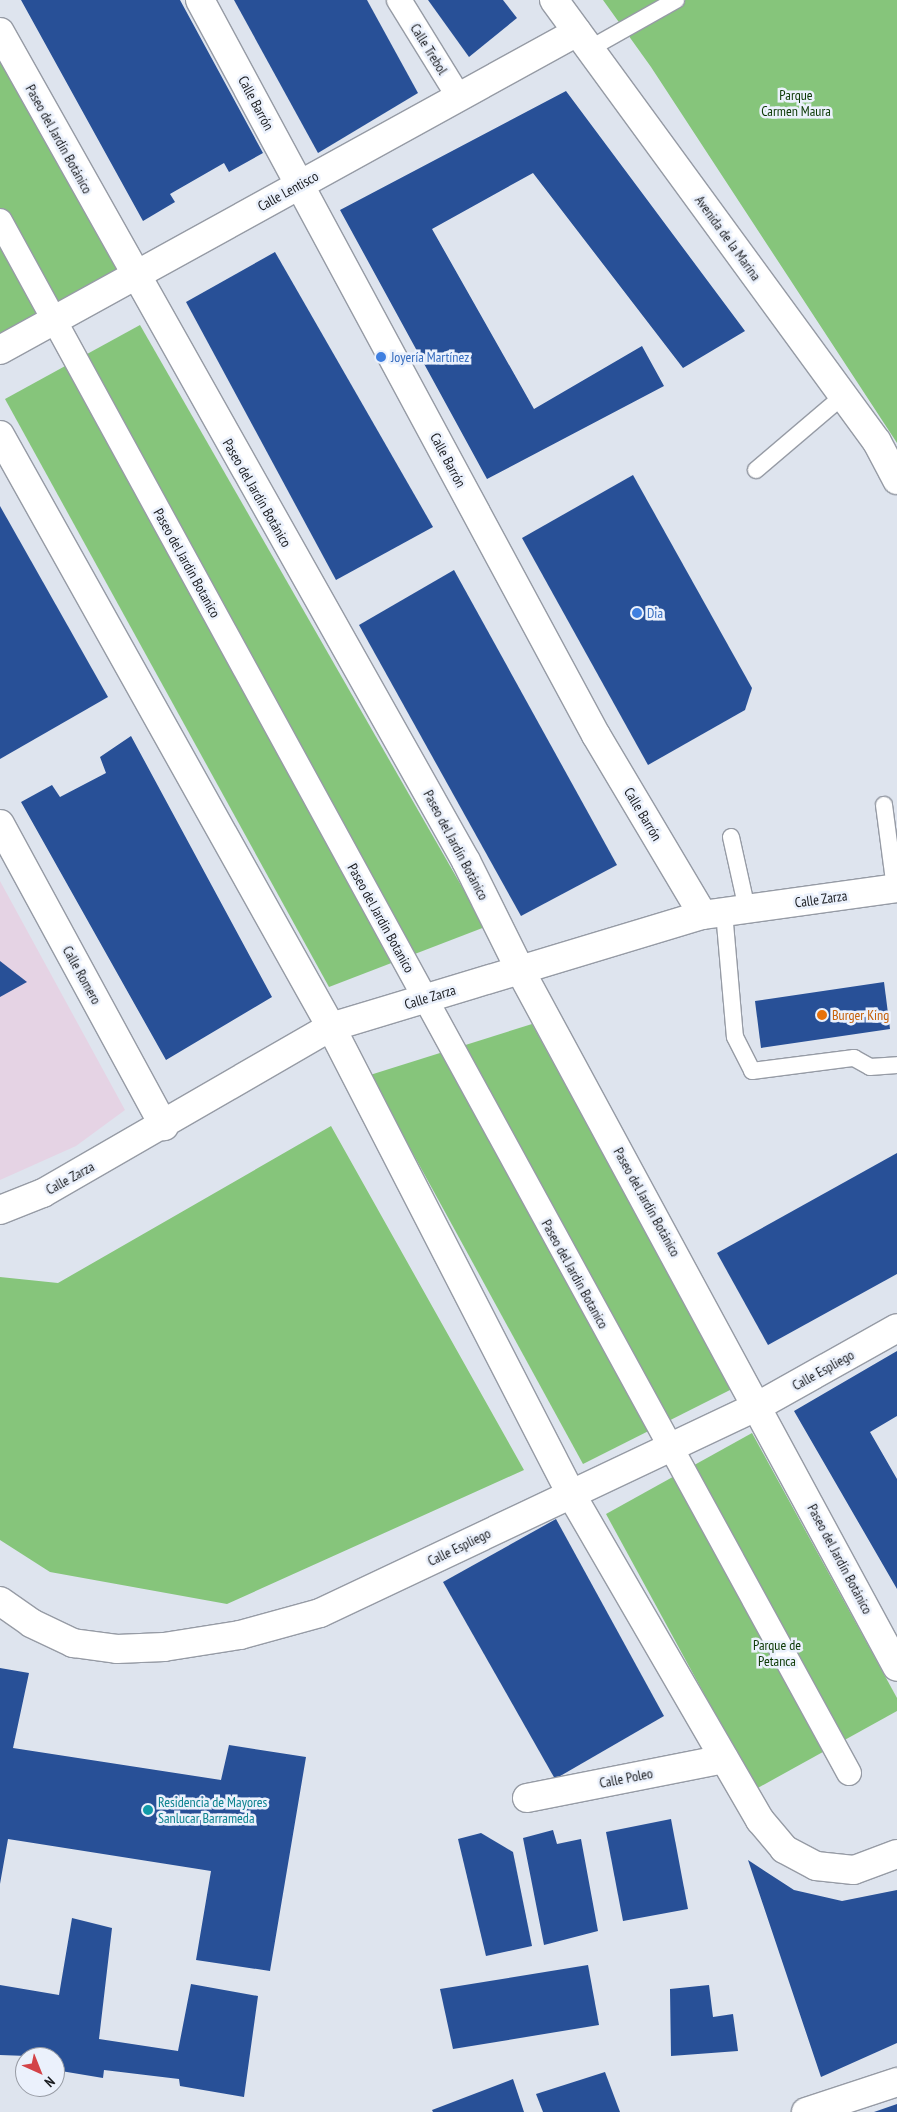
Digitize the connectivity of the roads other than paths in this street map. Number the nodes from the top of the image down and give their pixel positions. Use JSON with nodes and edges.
{"nodes":[{"id":1,"x":200,"y":0,"type":"edge"},
{"id":2,"x":399,"y":0,"type":"edge"},
{"id":3,"x":554,"y":0,"type":"edge"},
{"id":4,"x":676,"y":0,"type":"edge"},
{"id":5,"x":0,"y":32,"type":"edge"},
{"id":6,"x":583,"y":40,"type":"junction"},
{"id":7,"x":459,"y":97,"type":"junction"},
{"id":8,"x":299,"y":185,"type":"junction"},
{"id":9,"x":0,"y":221,"type":"edge"},
{"id":10,"x":134,"y":276,"type":"junction"},
{"id":11,"x":54,"y":320,"type":"junction"},
{"id":12,"x":0,"y":350,"type":"edge"},
{"id":13,"x":843,"y":396,"type":"junction"},
{"id":14,"x":0,"y":435,"type":"edge"},
{"id":15,"x":756,"y":470,"type":"dead end"},
{"id":16,"x":897,"y":480,"type":"edge"},
{"id":17,"x":884,"y":805,"type":"dead end"},
{"id":18,"x":0,"y":824,"type":"edge"},
{"id":19,"x":731,"y":837,"type":"dead end"},
{"id":20,"x":896,"y":889,"type":"edge"},
{"id":21,"x":725,"y":912,"type":"junction"},
{"id":22,"x":520,"y":970,"type":"junction"},
{"id":23,"x":425,"y":999,"type":"junction"},
{"id":24,"x":331,"y":1028,"type":"junction"},
{"id":25,"x":897,"y":1065,"type":"edge"},
{"id":26,"x":164,"y":1126,"type":"junction"},
{"id":27,"x":0,"y":1210,"type":"edge"},
{"id":28,"x":897,"y":1328,"type":"edge"},
{"id":29,"x":758,"y":1406,"type":"junction"},
{"id":30,"x":670,"y":1447,"type":"junction"},
{"id":31,"x":570,"y":1494,"type":"junction"},
{"id":32,"x":0,"y":1601,"type":"edge"},
{"id":33,"x":897,"y":1667,"type":"edge"},
{"id":34,"x":724,"y":1759,"type":"junction"},
{"id":35,"x":849,"y":1773,"type":"dead end"},
{"id":36,"x":527,"y":1798,"type":"dead end"},
{"id":37,"x":897,"y":1854,"type":"edge"},
{"id":38,"x":897,"y":2082,"type":"edge"},
{"id":39,"x":806,"y":2112,"type":"edge"}],
"edges":[{"from":1,"to":8,"type":"street","name":"Calle Barrón"},
{"from":2,"to":7,"type":"street","name":"Calle Trebol"},
{"from":3,"to":6,"type":"street","name":"Avenida de la Marina"},
{"from":4,"to":6,"type":"lane"},
{"from":5,"to":10,"type":"street","name":"Paseo del Jardín Botánico"},
{"from":6,"to":7,"type":"street","name":"Calle Lentisco"},
{"from":6,"to":13,"type":"street","name":"Avenida de la Marina"},
{"from":7,"to":8,"type":"street","name":"Calle Lentisco"},
{"from":8,"to":10,"type":"street","name":"Calle Lentisco"},
{"from":8,"to":21,"type":"street","name":"Calle Barrón"},
{"from":9,"to":11,"type":"street","name":"Paseo del Jardin Botanico"},
{"from":10,"to":11,"type":"street","name":"Calle Lentisco"},
{"from":10,"to":22,"type":"street","name":"Paseo del Jardín Botánico"},
{"from":11,"to":12,"type":"street","name":"Calle Lentisco"},
{"from":11,"to":23,"type":"street","name":"Paseo del Jardin Botanico"},
{"from":13,"to":15,"type":"lane"},
{"from":13,"to":16,"type":"street","name":"Avenida de la Marina"},
{"from":14,"to":24,"type":"street"},
{"from":17,"to":20,"type":"lane"},
{"from":18,"to":26,"type":"street","name":"Calle Romero"},
{"from":19,"to":21,"type":"lane"},
{"from":20,"to":21,"type":"street","name":"Calle Zarza"},
{"from":21,"to":22,"type":"street","name":"Calle Zarza"},
{"from":21,"to":25,"type":"lane"},
{"from":22,"to":23,"type":"street","name":"Calle Zarza"},
{"from":22,"to":29,"type":"street","name":"Paseo del Jardín Botánico"},
{"from":23,"to":24,"type":"street","name":"Calle Zarza"},
{"from":23,"to":30,"type":"street","name":"Paseo del Jardin Botanico"},
{"from":24,"to":26,"type":"street","name":"Calle Zarza"},
{"from":24,"to":31,"type":"street"},
{"from":26,"to":27,"type":"street","name":"Calle Zarza"},
{"from":28,"to":29,"type":"street","name":"Calle Espliego"},
{"from":29,"to":30,"type":"street","name":"Calle Espliego"},
{"from":29,"to":33,"type":"street","name":"Paseo del Jardín Botánico"},
{"from":30,"to":31,"type":"street","name":"Calle Espliego"},
{"from":30,"to":35,"type":"street","name":"Paseo del Jardin Botanico"},
{"from":31,"to":32,"type":"street","name":"Calle Espliego"},
{"from":31,"to":34,"type":"street"},
{"from":34,"to":36,"type":"street","name":"Calle Poleo"},
{"from":34,"to":37,"type":"street"},
{"from":38,"to":39,"type":"street"}]}
